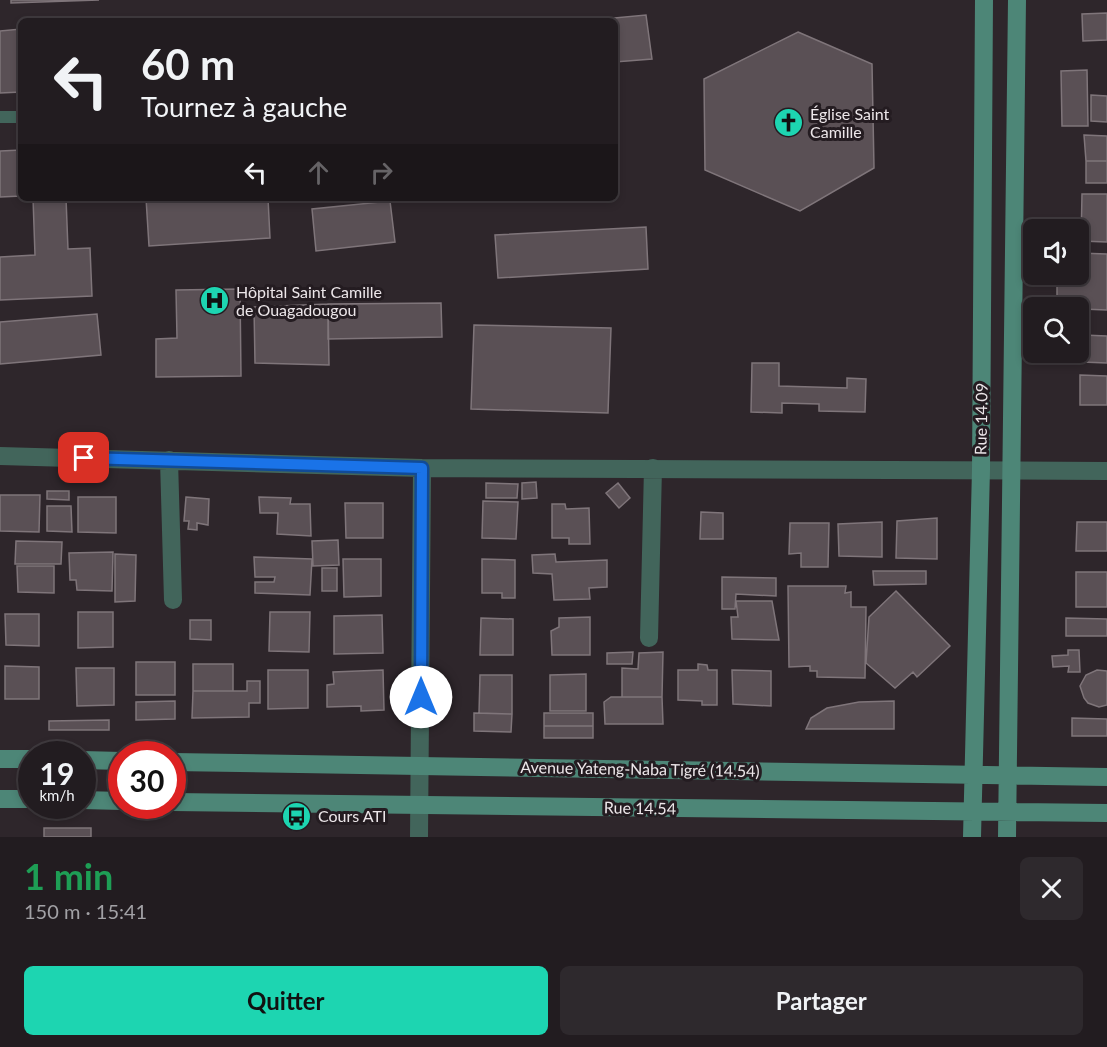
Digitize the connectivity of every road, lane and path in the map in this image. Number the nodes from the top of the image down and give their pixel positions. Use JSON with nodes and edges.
{"nodes":[{"id":1,"x":984,"y":0,"type":"edge"},
{"id":2,"x":1017,"y":0,"type":"edge"},
{"id":3,"x":0,"y":117,"type":"edge"},
{"id":4,"x":18,"y":117,"type":"edge"},
{"id":5,"x":0,"y":456,"type":"edge"},
{"id":6,"x":169,"y":460,"type":"junction"},
{"id":7,"x":422,"y":468,"type":"junction"},
{"id":8,"x":653,"y":468,"type":"junction"},
{"id":9,"x":981,"y":469,"type":"junction"},
{"id":10,"x":1012,"y":469,"type":"junction"},
{"id":11,"x":1107,"y":471,"type":"edge"},
{"id":12,"x":173,"y":600,"type":"dead end"},
{"id":13,"x":649,"y":638,"type":"dead end"},
{"id":14,"x":0,"y":759,"type":"edge"},
{"id":15,"x":18,"y":759,"type":"edge"},
{"id":16,"x":186,"y":762,"type":"edge"},
{"id":17,"x":420,"y":766,"type":"junction"},
{"id":18,"x":973,"y":774,"type":"junction"},
{"id":19,"x":1008,"y":775,"type":"junction"},
{"id":20,"x":1107,"y":777,"type":"edge"},
{"id":21,"x":0,"y":799,"type":"edge"},
{"id":22,"x":18,"y":800,"type":"edge"},
{"id":23,"x":186,"y":802,"type":"edge"},
{"id":24,"x":419,"y":806,"type":"junction"},
{"id":25,"x":972,"y":811,"type":"junction"},
{"id":26,"x":1008,"y":812,"type":"junction"},
{"id":27,"x":1107,"y":813,"type":"edge"},
{"id":28,"x":419,"y":837,"type":"edge"},
{"id":29,"x":972,"y":837,"type":"edge"},
{"id":30,"x":1007,"y":837,"type":"edge"}],
"edges":[{"from":1,"to":9,"type":"main road","name":"Rue 14.09"},
{"from":2,"to":10,"type":"main road","name":"Rue 14.09"},
{"from":3,"to":4,"type":"lane"},
{"from":5,"to":6,"type":"street"},
{"from":6,"to":7,"type":"street"},
{"from":6,"to":12,"type":"street"},
{"from":7,"to":8,"type":"street"},
{"from":7,"to":17,"type":"street"},
{"from":8,"to":9,"type":"street"},
{"from":8,"to":13,"type":"street"},
{"from":9,"to":10,"type":"street"},
{"from":9,"to":18,"type":"main road","name":"Rue 14.09"},
{"from":10,"to":11,"type":"street"},
{"from":10,"to":19,"type":"main road","name":"Rue 14.09"},
{"from":14,"to":15,"type":"main road"},
{"from":16,"to":17,"type":"main road","name":"Avenue Yateng-Naba Tigré (14.54)"},
{"from":17,"to":18,"type":"main road","name":"Avenue Yateng-Naba Tigré (14.54)"},
{"from":17,"to":24,"type":"street"},
{"from":18,"to":19,"type":"main road","name":"Avenue Yateng-Naba Tigré (14.54)"},
{"from":18,"to":25,"type":"main road","name":"Rue 14.09"},
{"from":19,"to":20,"type":"main road","name":"Avenue Yateng-Naba Tigré (14.54)"},
{"from":19,"to":26,"type":"main road","name":"Rue 14.09"},
{"from":21,"to":22,"type":"main road"},
{"from":23,"to":24,"type":"main road","name":"Rue 14.54"},
{"from":24,"to":25,"type":"main road","name":"Rue 14.54"},
{"from":24,"to":28,"type":"street"},
{"from":25,"to":26,"type":"main road","name":"Rue 14.54"},
{"from":25,"to":29,"type":"main road","name":"Rue 14.09"},
{"from":26,"to":27,"type":"main road","name":"Rue 14.54"},
{"from":26,"to":30,"type":"main road","name":"Rue 14.09"}]}
